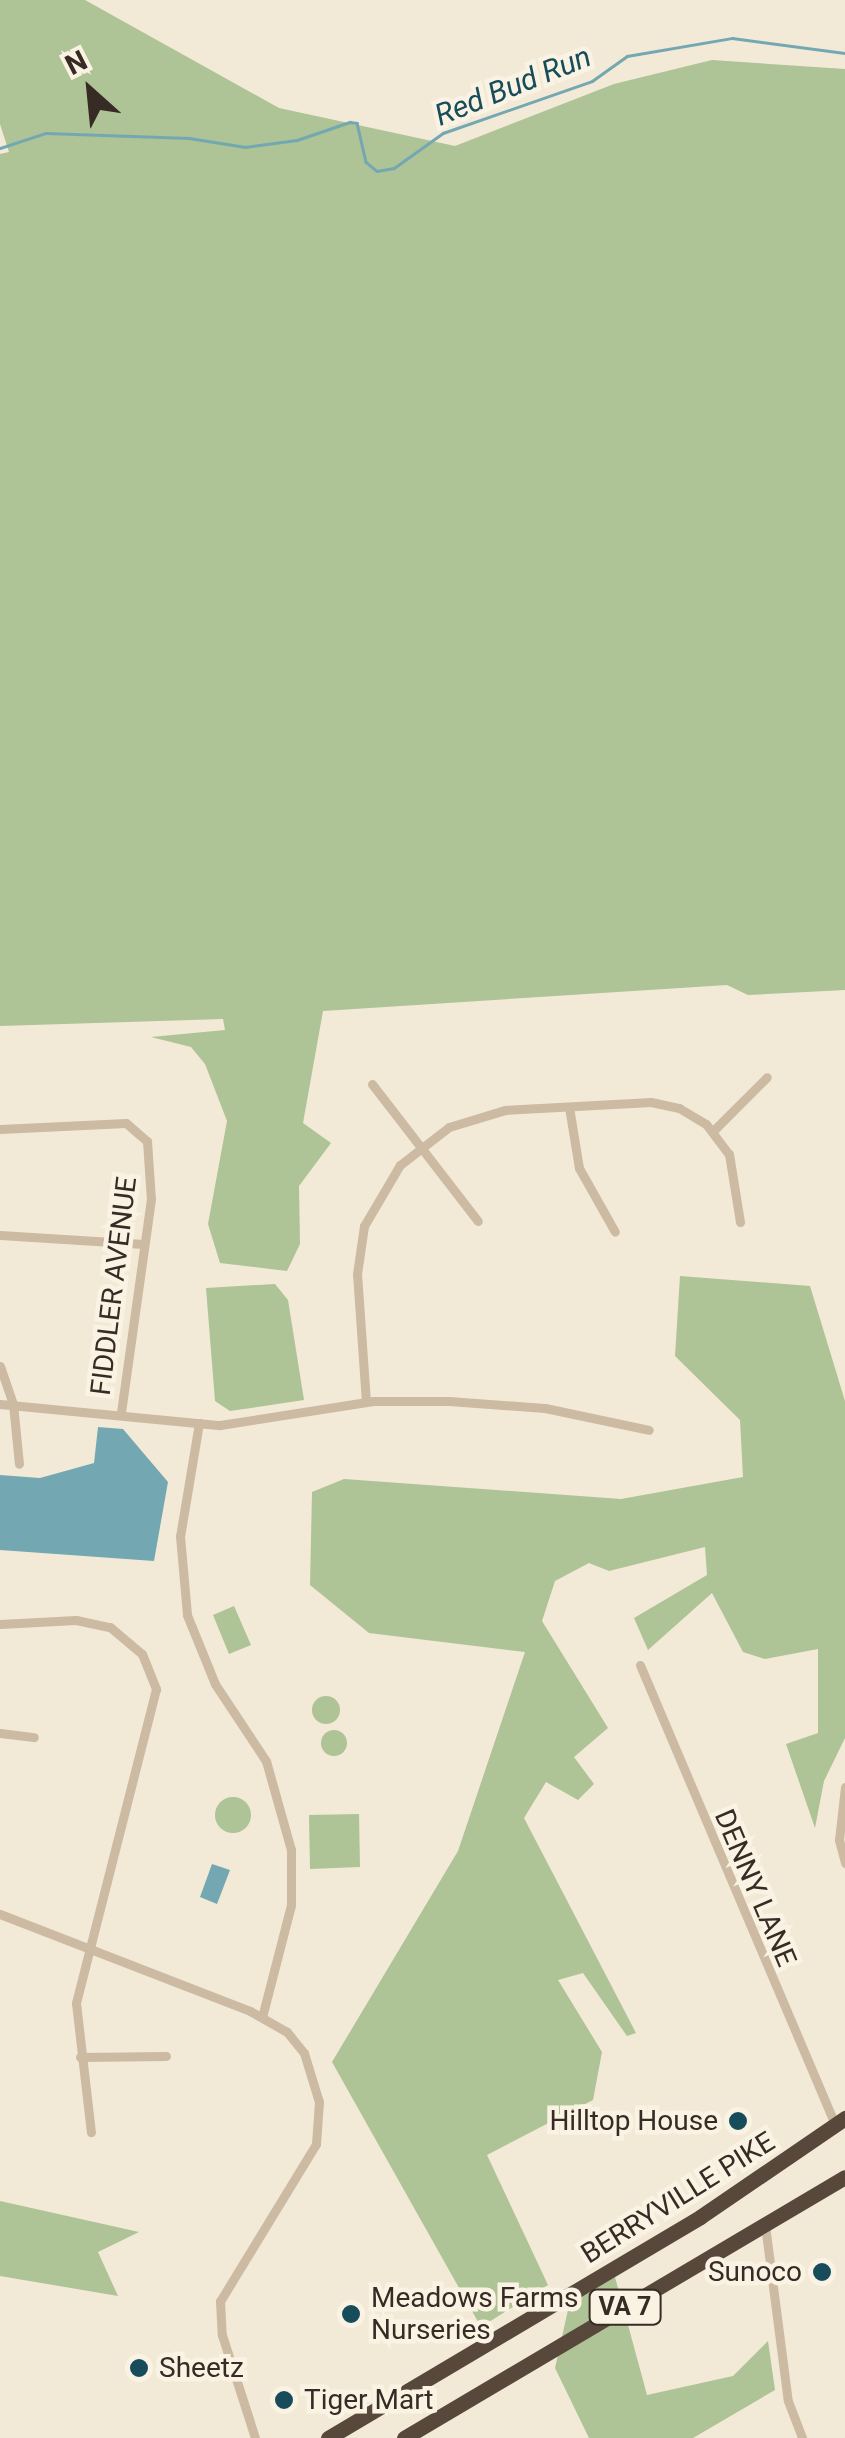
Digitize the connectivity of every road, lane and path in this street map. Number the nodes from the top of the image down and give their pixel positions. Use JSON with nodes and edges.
{"nodes":[{"id":1,"x":767,"y":1077,"type":"dead end"},
{"id":2,"x":372,"y":1084,"type":"dead end"},
{"id":3,"x":570,"y":1107,"type":"junction"},
{"id":4,"x":0,"y":1129,"type":"edge"},
{"id":5,"x":714,"y":1131,"type":"junction"},
{"id":6,"x":420,"y":1146,"type":"junction"},
{"id":7,"x":478,"y":1220,"type":"dead end"},
{"id":8,"x":740,"y":1222,"type":"dead end"},
{"id":9,"x":615,"y":1232,"type":"dead end"},
{"id":10,"x":0,"y":1236,"type":"edge"},
{"id":11,"x":144,"y":1244,"type":"junction"},
{"id":12,"x":0,"y":1366,"type":"edge"},
{"id":13,"x":366,"y":1402,"type":"junction"},
{"id":14,"x":0,"y":1404,"type":"edge"},
{"id":15,"x":13,"y":1404,"type":"junction"},
{"id":16,"x":121,"y":1412,"type":"junction"},
{"id":17,"x":199,"y":1423,"type":"junction"},
{"id":18,"x":649,"y":1430,"type":"dead end"},
{"id":19,"x":19,"y":1464,"type":"dead end"},
{"id":20,"x":0,"y":1624,"type":"edge"},
{"id":21,"x":640,"y":1665,"type":"dead end"},
{"id":22,"x":0,"y":1733,"type":"edge"},
{"id":23,"x":34,"y":1736,"type":"dead end"},
{"id":24,"x":845,"y":1788,"type":"edge"},
{"id":25,"x":845,"y":1863,"type":"edge"},
{"id":26,"x":0,"y":1914,"type":"edge"},
{"id":27,"x":90,"y":1948,"type":"junction"},
{"id":28,"x":262,"y":2017,"type":"junction"},
{"id":29,"x":166,"y":2056,"type":"dead end"},
{"id":30,"x":80,"y":2057,"type":"junction"},
{"id":31,"x":840,"y":2121,"type":"edge"},
{"id":32,"x":91,"y":2132,"type":"dead end"},
{"id":33,"x":845,"y":2178,"type":"edge"},
{"id":34,"x":765,"y":2225,"type":"junction"},
{"id":35,"x":255,"y":2438,"type":"edge"},
{"id":36,"x":328,"y":2438,"type":"edge"},
{"id":37,"x":404,"y":2438,"type":"edge"},
{"id":38,"x":802,"y":2438,"type":"edge"}],
"edges":[{"from":1,"to":5,"type":"street"},
{"from":2,"to":6,"type":"street"},
{"from":3,"to":5,"type":"street"},
{"from":3,"to":6,"type":"street"},
{"from":3,"to":9,"type":"street"},
{"from":4,"to":11,"type":"street","name":"FIDDLER AVENUE"},
{"from":5,"to":8,"type":"street"},
{"from":6,"to":7,"type":"street"},
{"from":6,"to":13,"type":"street"},
{"from":10,"to":11,"type":"street"},
{"from":11,"to":16,"type":"street","name":"FIDDLER AVENUE"},
{"from":12,"to":15,"type":"street"},
{"from":13,"to":17,"type":"street"},
{"from":13,"to":18,"type":"street"},
{"from":14,"to":15,"type":"street"},
{"from":15,"to":16,"type":"street"},
{"from":15,"to":19,"type":"street"},
{"from":16,"to":17,"type":"street"},
{"from":17,"to":28,"type":"street"},
{"from":20,"to":27,"type":"street"},
{"from":21,"to":31,"type":"street","name":"DENNY LANE"},
{"from":22,"to":23,"type":"street"},
{"from":24,"to":25,"type":"street"},
{"from":26,"to":27,"type":"street"},
{"from":27,"to":28,"type":"street"},
{"from":27,"to":30,"type":"street"},
{"from":28,"to":35,"type":"street"},
{"from":29,"to":30,"type":"street"},
{"from":30,"to":32,"type":"street"},
{"from":31,"to":36,"type":"highway","name":"BERRYVILLE PIKE","number":"VA 7"},
{"from":33,"to":34,"type":"highway","number":"VA 7"},
{"from":34,"to":37,"type":"highway","number":"VA 7"},
{"from":34,"to":38,"type":"street"}]}
